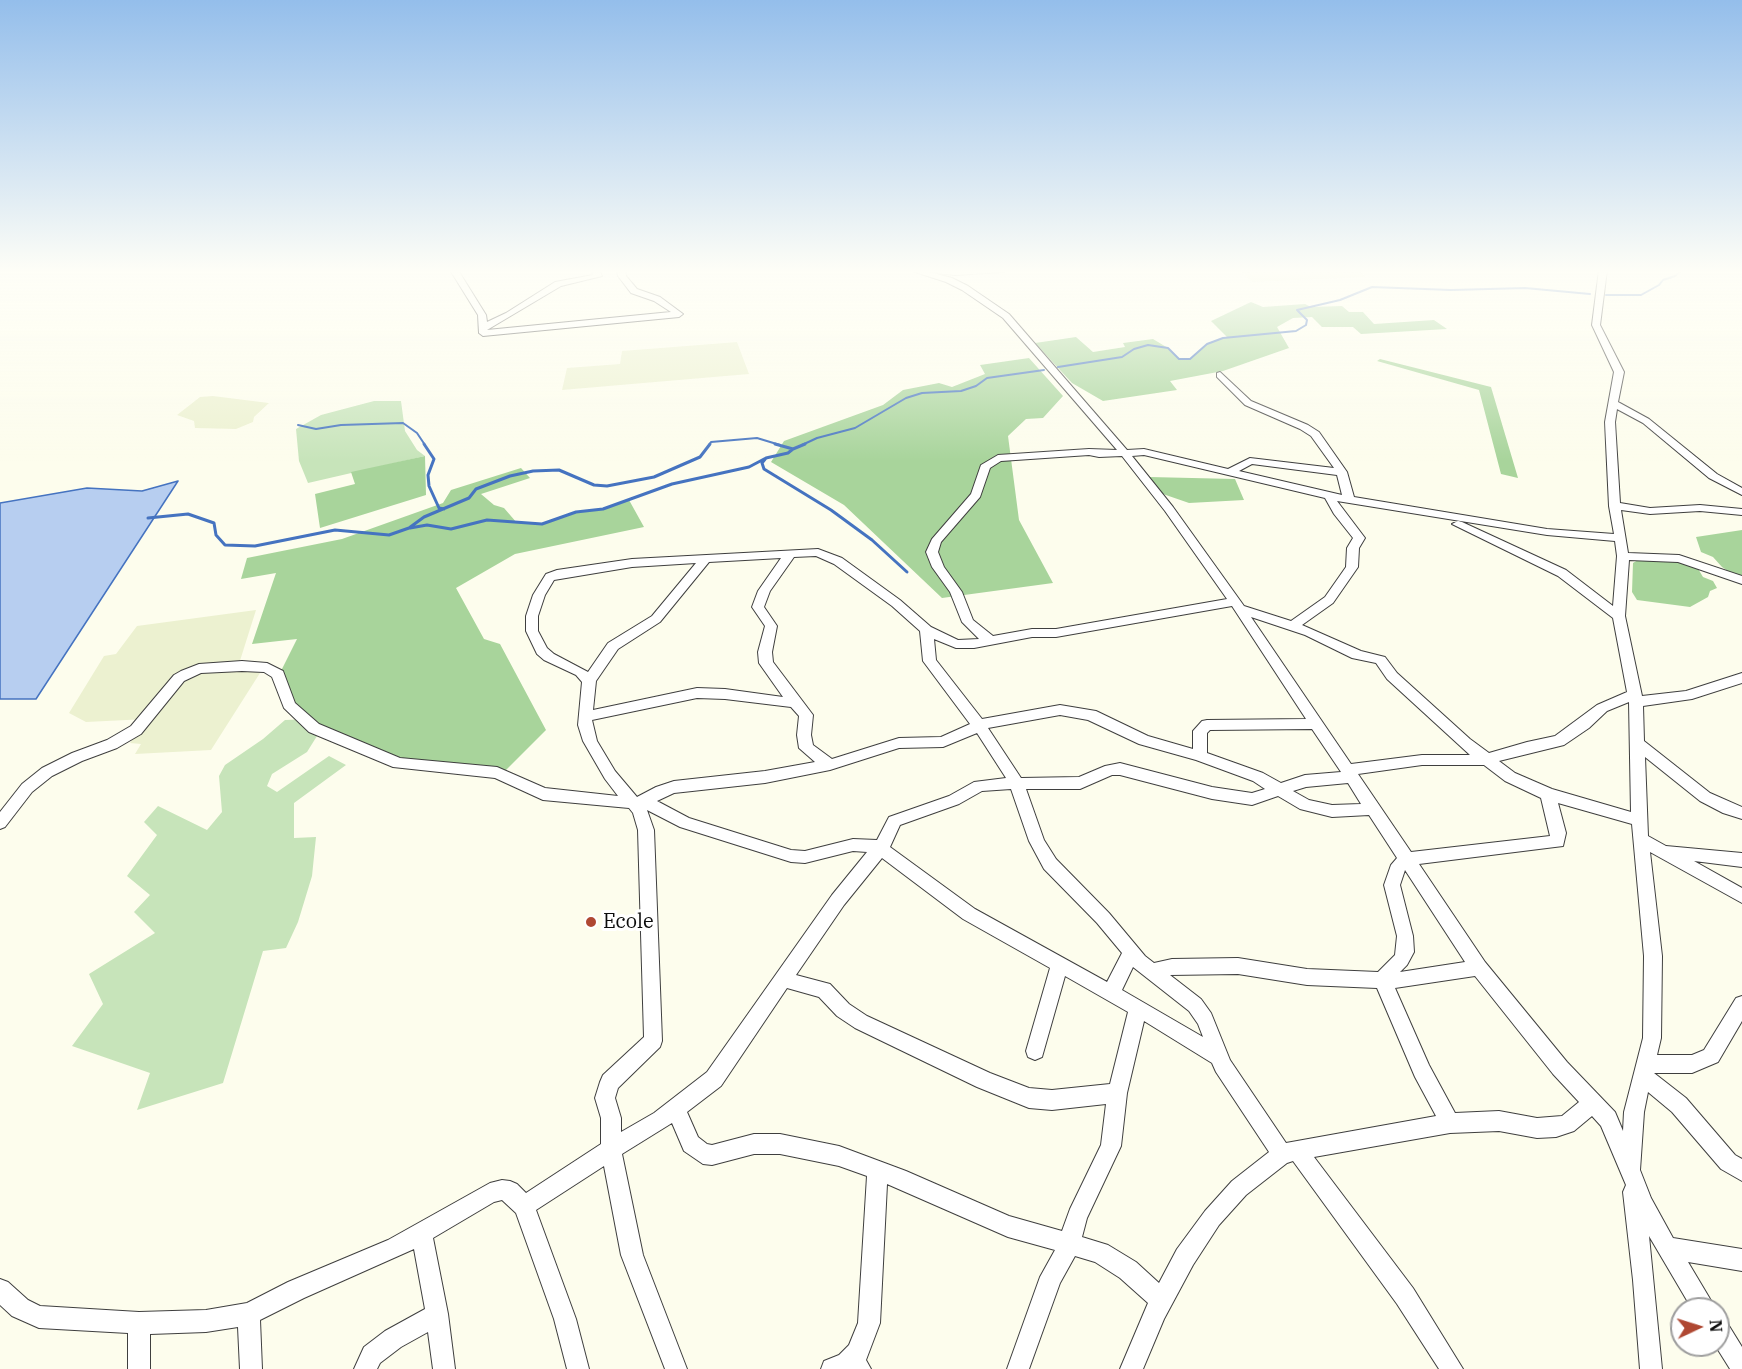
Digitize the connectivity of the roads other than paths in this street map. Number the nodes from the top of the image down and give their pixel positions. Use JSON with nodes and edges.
{"nodes":[{"id":1,"x":1022,"y":334,"type":"edge"},
{"id":2,"x":1600,"y":334,"type":"edge"},
{"id":3,"x":1220,"y":375,"type":"dead end"},
{"id":4,"x":1614,"y":404,"type":"junction"},
{"id":5,"x":1125,"y":453,"type":"junction"},
{"id":6,"x":1099,"y":454,"type":"junction"},
{"id":7,"x":1138,"y":471,"type":"junction"},
{"id":8,"x":1228,"y":472,"type":"junction"},
{"id":9,"x":1342,"y":472,"type":"junction"},
{"id":10,"x":1742,"y":492,"type":"edge"},
{"id":11,"x":1330,"y":497,"type":"junction"},
{"id":12,"x":1349,"y":500,"type":"junction"},
{"id":13,"x":1615,"y":506,"type":"junction"},
{"id":14,"x":1742,"y":512,"type":"edge"},
{"id":15,"x":1439,"y":515,"type":"junction"},
{"id":16,"x":1621,"y":538,"type":"junction"},
{"id":17,"x":790,"y":554,"type":"junction"},
{"id":18,"x":1623,"y":556,"type":"junction"},
{"id":19,"x":705,"y":559,"type":"junction"},
{"id":20,"x":1742,"y":580,"type":"edge"},
{"id":21,"x":1237,"y":605,"type":"junction"},
{"id":22,"x":1619,"y":616,"type":"junction"},
{"id":23,"x":1293,"y":626,"type":"junction"},
{"id":24,"x":926,"y":630,"type":"junction"},
{"id":25,"x":990,"y":641,"type":"junction"},
{"id":26,"x":1742,"y":678,"type":"edge"},
{"id":27,"x":589,"y":681,"type":"junction"},
{"id":28,"x":1636,"y":698,"type":"junction"},
{"id":29,"x":795,"y":703,"type":"junction"},
{"id":30,"x":585,"y":717,"type":"junction"},
{"id":31,"x":1316,"y":724,"type":"junction"},
{"id":32,"x":979,"y":725,"type":"junction"},
{"id":33,"x":1637,"y":743,"type":"junction"},
{"id":34,"x":1200,"y":756,"type":"junction"},
{"id":35,"x":1484,"y":760,"type":"junction"},
{"id":36,"x":830,"y":765,"type":"junction"},
{"id":37,"x":1350,"y":774,"type":"junction"},
{"id":38,"x":1017,"y":784,"type":"junction"},
{"id":39,"x":1278,"y":789,"type":"junction"},
{"id":40,"x":1548,"y":794,"type":"junction"},
{"id":41,"x":639,"y":802,"type":"junction"},
{"id":42,"x":1372,"y":809,"type":"junction"},
{"id":43,"x":1742,"y":813,"type":"edge"},
{"id":44,"x":1639,"y":820,"type":"junction"},
{"id":45,"x":0,"y":823,"type":"edge"},
{"id":46,"x":1641,"y":839,"type":"junction"},
{"id":47,"x":879,"y":847,"type":"junction"},
{"id":48,"x":1661,"y":850,"type":"junction"},
{"id":49,"x":1408,"y":859,"type":"junction"},
{"id":50,"x":1742,"y":860,"type":"edge"},
{"id":51,"x":1742,"y":896,"type":"edge"},
{"id":52,"x":1131,"y":953,"type":"junction"},
{"id":53,"x":1059,"y":966,"type":"junction"},
{"id":54,"x":1479,"y":968,"type":"junction"},
{"id":55,"x":1150,"y":971,"type":"junction"},
{"id":56,"x":783,"y":979,"type":"junction"},
{"id":57,"x":1384,"y":980,"type":"junction"},
{"id":58,"x":1111,"y":993,"type":"junction"},
{"id":59,"x":1742,"y":1004,"type":"edge"},
{"id":60,"x":1138,"y":1008,"type":"junction"},
{"id":61,"x":1035,"y":1051,"type":"dead end"},
{"id":62,"x":1218,"y":1056,"type":"junction"},
{"id":63,"x":1646,"y":1071,"type":"junction"},
{"id":64,"x":1117,"y":1093,"type":"junction"},
{"id":65,"x":1594,"y":1105,"type":"junction"},
{"id":66,"x":676,"y":1109,"type":"junction"},
{"id":67,"x":1450,"y":1123,"type":"junction"},
{"id":68,"x":611,"y":1149,"type":"junction"},
{"id":69,"x":1289,"y":1152,"type":"junction"},
{"id":70,"x":878,"y":1171,"type":"junction"},
{"id":71,"x":1742,"y":1172,"type":"edge"},
{"id":72,"x":1631,"y":1177,"type":"junction"},
{"id":73,"x":524,"y":1206,"type":"junction"},
{"id":74,"x":422,"y":1234,"type":"junction"},
{"id":75,"x":1069,"y":1244,"type":"junction"},
{"id":76,"x":1667,"y":1248,"type":"junction"},
{"id":77,"x":1742,"y":1260,"type":"edge"},
{"id":78,"x":0,"y":1290,"type":"edge"},
{"id":79,"x":1698,"y":1297,"type":"edge"},
{"id":80,"x":1162,"y":1300,"type":"junction"},
{"id":81,"x":249,"y":1314,"type":"junction"},
{"id":82,"x":437,"y":1314,"type":"junction"},
{"id":83,"x":139,"y":1323,"type":"junction"},
{"id":84,"x":1730,"y":1348,"type":"edge"},
{"id":85,"x":846,"y":1368,"type":"edge"},
{"id":86,"x":1742,"y":1368,"type":"edge"},
{"id":87,"x":139,"y":1369,"type":"edge"},
{"id":88,"x":251,"y":1369,"type":"edge"},
{"id":89,"x":365,"y":1369,"type":"edge"},
{"id":90,"x":444,"y":1369,"type":"edge"},
{"id":91,"x":578,"y":1369,"type":"edge"},
{"id":92,"x":676,"y":1369,"type":"edge"},
{"id":93,"x":1018,"y":1369,"type":"edge"},
{"id":94,"x":1131,"y":1369,"type":"edge"},
{"id":95,"x":1452,"y":1369,"type":"edge"},
{"id":96,"x":1651,"y":1369,"type":"edge"}],
"edges":[{"from":1,"to":5,"type":"street"},
{"from":2,"to":4,"type":"street"},
{"from":3,"to":9,"type":"street"},
{"from":4,"to":10,"type":"street"},
{"from":4,"to":13,"type":"street"},
{"from":5,"to":6,"type":"street"},
{"from":5,"to":7,"type":"street"},
{"from":5,"to":8,"type":"street"},
{"from":6,"to":7,"type":"street"},
{"from":6,"to":25,"type":"street"},
{"from":7,"to":21,"type":"street"},
{"from":8,"to":9,"type":"street"},
{"from":8,"to":11,"type":"street"},
{"from":9,"to":12,"type":"street"},
{"from":11,"to":12,"type":"street"},
{"from":11,"to":23,"type":"street"},
{"from":12,"to":15,"type":"street"},
{"from":13,"to":14,"type":"street"},
{"from":13,"to":16,"type":"street"},
{"from":15,"to":16,"type":"street"},
{"from":15,"to":22,"type":"street"},
{"from":16,"to":18,"type":"street"},
{"from":17,"to":19,"type":"street"},
{"from":17,"to":24,"type":"street"},
{"from":17,"to":29,"type":"street"},
{"from":18,"to":20,"type":"street"},
{"from":18,"to":22,"type":"street"},
{"from":19,"to":27,"type":"street"},
{"from":19,"to":27,"type":"street"},
{"from":21,"to":23,"type":"street"},
{"from":21,"to":25,"type":"street"},
{"from":21,"to":31,"type":"street"},
{"from":22,"to":28,"type":"street"},
{"from":23,"to":35,"type":"street"},
{"from":24,"to":25,"type":"street"},
{"from":24,"to":32,"type":"street"},
{"from":26,"to":28,"type":"street"},
{"from":27,"to":30,"type":"street"},
{"from":28,"to":33,"type":"street"},
{"from":28,"to":35,"type":"street"},
{"from":29,"to":30,"type":"street"},
{"from":29,"to":36,"type":"street"},
{"from":30,"to":41,"type":"street"},
{"from":31,"to":34,"type":"street"},
{"from":31,"to":37,"type":"street"},
{"from":32,"to":34,"type":"street"},
{"from":32,"to":36,"type":"street"},
{"from":32,"to":38,"type":"street"},
{"from":33,"to":43,"type":"street"},
{"from":33,"to":44,"type":"street"},
{"from":34,"to":39,"type":"street"},
{"from":35,"to":37,"type":"street"},
{"from":35,"to":40,"type":"street"},
{"from":36,"to":41,"type":"street"},
{"from":37,"to":39,"type":"street"},
{"from":37,"to":42,"type":"street"},
{"from":38,"to":39,"type":"street"},
{"from":38,"to":47,"type":"street"},
{"from":38,"to":52,"type":"street"},
{"from":39,"to":42,"type":"street"},
{"from":40,"to":44,"type":"street"},
{"from":40,"to":49,"type":"street"},
{"from":41,"to":45,"type":"street"},
{"from":41,"to":47,"type":"street"},
{"from":41,"to":68,"type":"street"},
{"from":42,"to":49,"type":"street"},
{"from":44,"to":46,"type":"street"},
{"from":46,"to":48,"type":"street"},
{"from":46,"to":63,"type":"street"},
{"from":47,"to":53,"type":"street"},
{"from":47,"to":56,"type":"street"},
{"from":48,"to":50,"type":"street"},
{"from":48,"to":51,"type":"street"},
{"from":49,"to":54,"type":"street"},
{"from":49,"to":57,"type":"street"},
{"from":52,"to":55,"type":"street"},
{"from":52,"to":58,"type":"street"},
{"from":53,"to":58,"type":"street"},
{"from":53,"to":61,"type":"street"},
{"from":54,"to":57,"type":"street"},
{"from":54,"to":65,"type":"street"},
{"from":55,"to":57,"type":"street"},
{"from":55,"to":62,"type":"street"},
{"from":56,"to":64,"type":"street"},
{"from":56,"to":66,"type":"street"},
{"from":57,"to":67,"type":"street"},
{"from":58,"to":60,"type":"street"},
{"from":59,"to":63,"type":"street"},
{"from":60,"to":62,"type":"street"},
{"from":60,"to":64,"type":"street"},
{"from":62,"to":69,"type":"street"},
{"from":63,"to":71,"type":"street"},
{"from":63,"to":72,"type":"street"},
{"from":64,"to":75,"type":"street"},
{"from":65,"to":67,"type":"street"},
{"from":65,"to":72,"type":"street"},
{"from":66,"to":68,"type":"street"},
{"from":66,"to":70,"type":"street"},
{"from":67,"to":69,"type":"street"},
{"from":68,"to":73,"type":"street"},
{"from":68,"to":92,"type":"street"},
{"from":69,"to":80,"type":"street"},
{"from":69,"to":95,"type":"street"},
{"from":70,"to":75,"type":"street"},
{"from":70,"to":85,"type":"street"},
{"from":72,"to":76,"type":"street"},
{"from":72,"to":96,"type":"street"},
{"from":73,"to":74,"type":"street"},
{"from":73,"to":91,"type":"street"},
{"from":74,"to":81,"type":"street"},
{"from":74,"to":82,"type":"street"},
{"from":75,"to":80,"type":"street"},
{"from":75,"to":93,"type":"street"},
{"from":76,"to":77,"type":"street"},
{"from":76,"to":79,"type":"street"},
{"from":78,"to":83,"type":"street"},
{"from":80,"to":94,"type":"street"},
{"from":81,"to":83,"type":"street"},
{"from":81,"to":88,"type":"street"},
{"from":82,"to":89,"type":"street"},
{"from":82,"to":90,"type":"street"},
{"from":83,"to":87,"type":"street"},
{"from":84,"to":86,"type":"street"}]}
